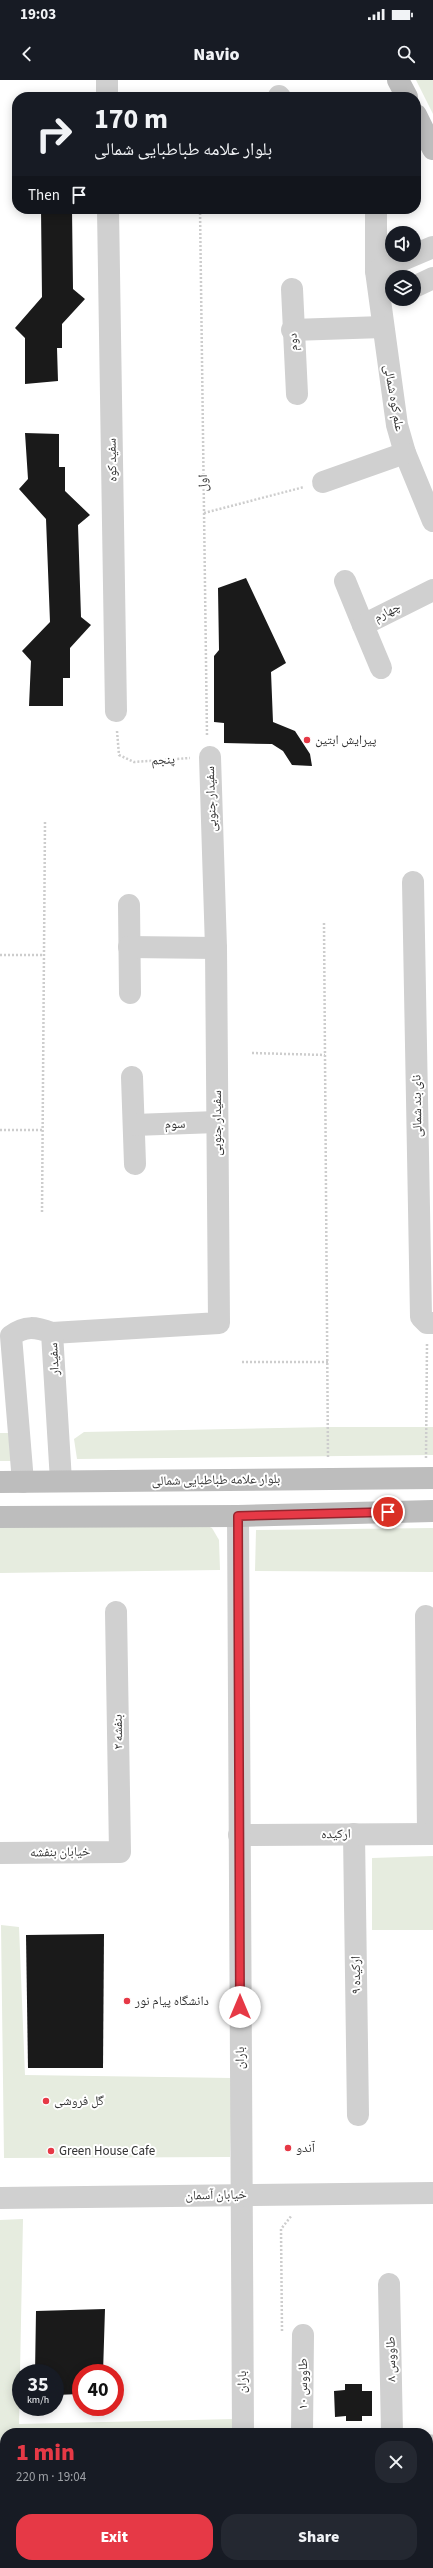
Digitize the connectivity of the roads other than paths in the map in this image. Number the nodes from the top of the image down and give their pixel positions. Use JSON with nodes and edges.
{"nodes":[{"id":1,"x":106,"y":80,"type":"edge"},
{"id":2,"x":398,"y":80,"type":"edge"},
{"id":3,"x":107,"y":92,"type":"edge"},
{"id":4,"x":404,"y":92,"type":"edge"},
{"id":5,"x":421,"y":125,"type":"edge"},
{"id":6,"x":433,"y":149,"type":"edge"},
{"id":7,"x":108,"y":214,"type":"edge"},
{"id":8,"x":376,"y":214,"type":"edge"},
{"id":9,"x":433,"y":246,"type":"edge"},
{"id":10,"x":376,"y":271,"type":"junction"},
{"id":11,"x":433,"y":278,"type":"edge"},
{"id":12,"x":421,"y":284,"type":"edge"},
{"id":13,"x":292,"y":289,"type":"dead end"},
{"id":14,"x":385,"y":296,"type":"edge"},
{"id":15,"x":385,"y":306,"type":"edge"},
{"id":16,"x":383,"y":327,"type":"junction"},
{"id":17,"x":292,"y":330,"type":"junction"},
{"id":18,"x":297,"y":394,"type":"dead end"},
{"id":19,"x":405,"y":454,"type":"junction"},
{"id":20,"x":322,"y":482,"type":"road end"},
{"id":21,"x":433,"y":521,"type":"edge"},
{"id":22,"x":345,"y":581,"type":"dead end"},
{"id":23,"x":433,"y":590,"type":"edge"},
{"id":24,"x":363,"y":625,"type":"junction"},
{"id":25,"x":381,"y":668,"type":"dead end"},
{"id":26,"x":116,"y":710,"type":"dead end"},
{"id":27,"x":210,"y":757,"type":"road end"},
{"id":28,"x":413,"y":882,"type":"dead end"},
{"id":29,"x":129,"y":905,"type":"dead end"},
{"id":30,"x":129,"y":947,"type":"junction"},
{"id":31,"x":216,"y":948,"type":"junction"},
{"id":32,"x":130,"y":993,"type":"dead end"},
{"id":33,"x":132,"y":1077,"type":"dead end"},
{"id":34,"x":217,"y":1122,"type":"junction"},
{"id":35,"x":134,"y":1125,"type":"junction"},
{"id":36,"x":135,"y":1164,"type":"dead end"},
{"id":37,"x":430,"y":1322,"type":"edge"},
{"id":38,"x":52,"y":1333,"type":"junction"},
{"id":39,"x":6,"y":1336,"type":"edge"},
{"id":40,"x":429,"y":1478,"type":"edge"},
{"id":41,"x":61,"y":1481,"type":"junction"},
{"id":42,"x":0,"y":1482,"type":"edge"},
{"id":43,"x":23,"y":1482,"type":"junction"},
{"id":44,"x":433,"y":1511,"type":"edge"},
{"id":45,"x":0,"y":1516,"type":"edge"},
{"id":46,"x":238,"y":1516,"type":"junction"},
{"id":47,"x":116,"y":1612,"type":"dead end"},
{"id":48,"x":426,"y":1616,"type":"dead end"},
{"id":49,"x":354,"y":1834,"type":"junction"},
{"id":50,"x":430,"y":1834,"type":"edge"},
{"id":51,"x":239,"y":1835,"type":"junction"},
{"id":52,"x":120,"y":1852,"type":"joint"},
{"id":53,"x":0,"y":1853,"type":"edge"},
{"id":54,"x":358,"y":2115,"type":"dead end"},
{"id":55,"x":433,"y":2193,"type":"edge"},
{"id":56,"x":241,"y":2194,"type":"junction"},
{"id":57,"x":0,"y":2198,"type":"edge"},
{"id":58,"x":389,"y":2284,"type":"dead end"},
{"id":59,"x":303,"y":2335,"type":"dead end"},
{"id":60,"x":242,"y":2428,"type":"edge"},
{"id":61,"x":302,"y":2428,"type":"edge"},
{"id":62,"x":392,"y":2428,"type":"edge"}],
"edges":[{"from":1,"to":3,"type":"street"},
{"from":2,"to":4,"type":"main road"},
{"from":5,"to":6,"type":"main road"},
{"from":7,"to":26,"type":"street","name":"سفید کوه"},
{"from":8,"to":10,"type":"street","name":"علم کوه شمالی"},
{"from":9,"to":10,"type":"street"},
{"from":10,"to":14,"type":"street","name":"علم کوه شمالی"},
{"from":11,"to":12,"type":"street"},
{"from":13,"to":17,"type":"street","name":"دوم"},
{"from":15,"to":16,"type":"street","name":"علم کوه شمالی"},
{"from":16,"to":17,"type":"street"},
{"from":16,"to":19,"type":"street","name":"علم کوه شمالی"},
{"from":17,"to":18,"type":"street","name":"دوم"},
{"from":19,"to":20,"type":"street"},
{"from":19,"to":21,"type":"street","name":"علم کوه شمالی"},
{"from":22,"to":24,"type":"street","name":"چهارم"},
{"from":23,"to":24,"type":"street","name":"چهارم"},
{"from":24,"to":25,"type":"street"},
{"from":27,"to":31,"type":"street","name":"سفیدار جنوبی"},
{"from":28,"to":37,"type":"street","name":"نای بند شمالی"},
{"from":29,"to":30,"type":"street"},
{"from":30,"to":31,"type":"street"},
{"from":30,"to":32,"type":"street"},
{"from":31,"to":34,"type":"street","name":"سفیدار جنوبی"},
{"from":33,"to":35,"type":"street"},
{"from":34,"to":35,"type":"street","name":"سوم"},
{"from":34,"to":38,"type":"street","name":"سفیدار جنوبی"},
{"from":35,"to":36,"type":"street"},
{"from":38,"to":39,"type":"street","name":"سفیدار"},
{"from":38,"to":41,"type":"street","name":"سفیدار"},
{"from":39,"to":43,"type":"street","name":"سفیدار"},
{"from":40,"to":41,"type":"main road","name":"بلوار علامه طباطبایی شمالی"},
{"from":41,"to":43,"type":"main road","name":"بلوار علامه طباطبایی شمالی"},
{"from":42,"to":43,"type":"main road","name":"بلوار علامه طباطبایی شمالی"},
{"from":44,"to":46,"type":"main road"},
{"from":45,"to":46,"type":"main road"},
{"from":46,"to":51,"type":"street","name":"باران"},
{"from":47,"to":52,"type":"street","name":"بنفشه ۲"},
{"from":48,"to":50,"type":"street"},
{"from":49,"to":50,"type":"street","name":"ارکیده"},
{"from":49,"to":51,"type":"street","name":"ارکیده"},
{"from":49,"to":54,"type":"street","name":"ارکیده ۹"},
{"from":51,"to":56,"type":"street","name":"باران"},
{"from":52,"to":53,"type":"street","name":"خیابان بنفشه"},
{"from":55,"to":56,"type":"street","name":"خیابان آسمان"},
{"from":56,"to":57,"type":"street","name":"خیابان آسمان"},
{"from":56,"to":60,"type":"street","name":"باران"},
{"from":58,"to":62,"type":"street","name":"طاووس ۸"},
{"from":59,"to":61,"type":"street","name":"طاووس ۱۰"}]}
